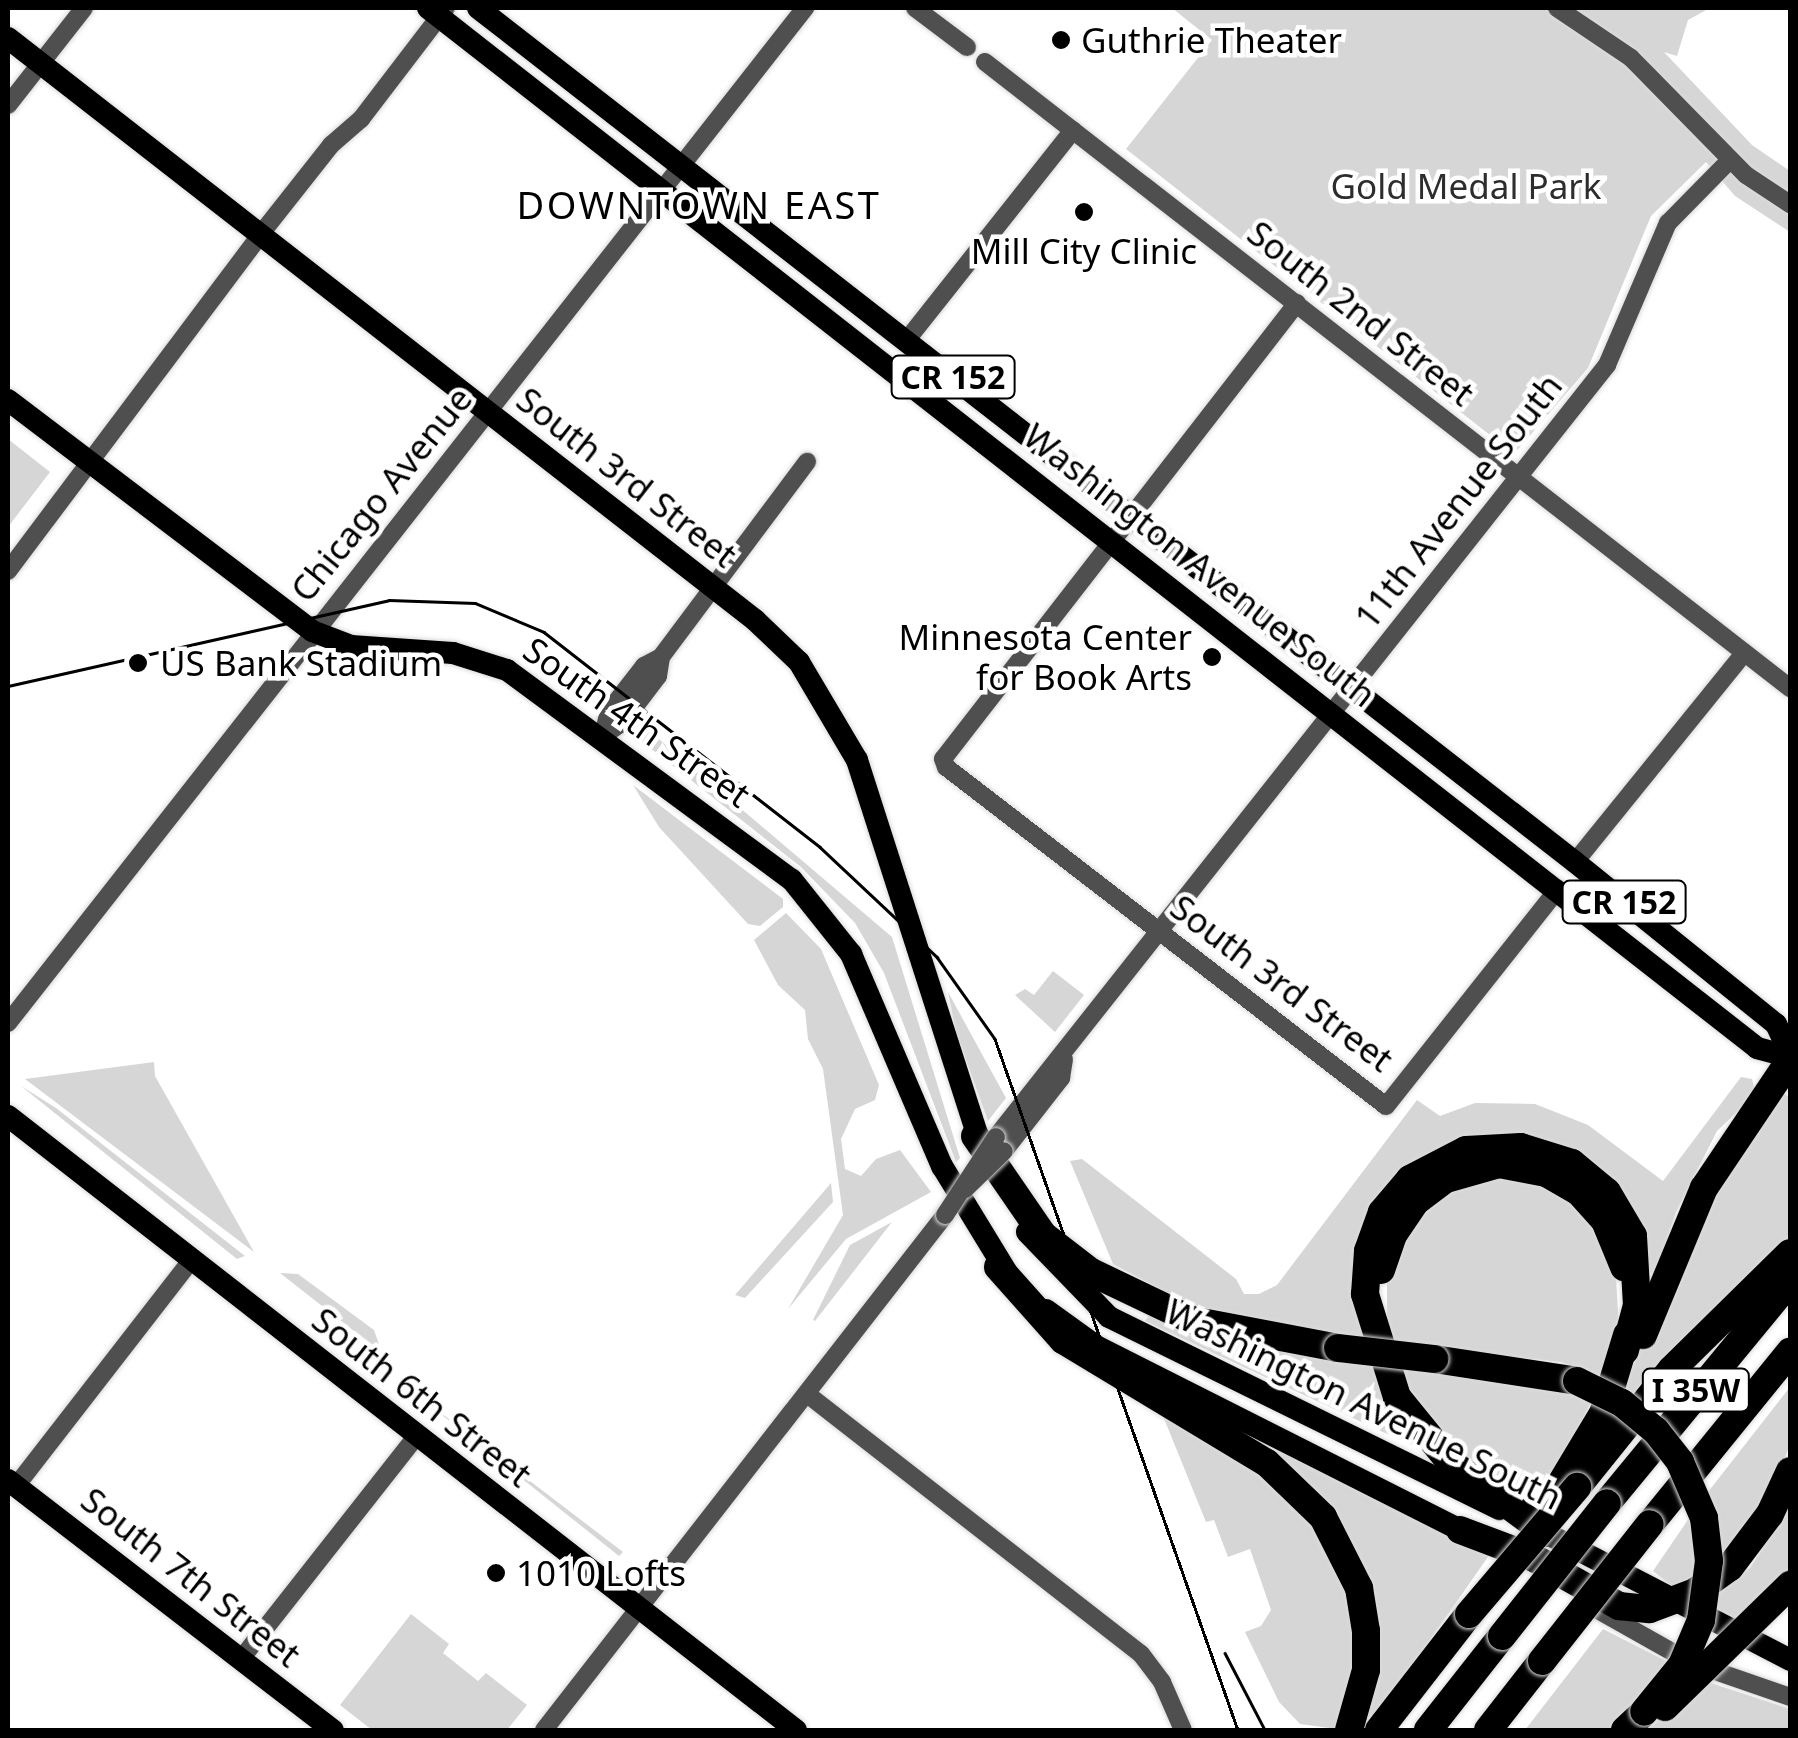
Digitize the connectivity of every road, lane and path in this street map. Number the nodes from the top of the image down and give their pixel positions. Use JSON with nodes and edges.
{"nodes":[{"id":1,"x":84,"y":8,"type":"edge"},
{"id":2,"x":478,"y":8,"type":"edge"},
{"id":3,"x":806,"y":8,"type":"edge"},
{"id":4,"x":915,"y":8,"type":"edge"},
{"id":5,"x":1557,"y":8,"type":"edge"},
{"id":6,"x":438,"y":11,"type":"edge"},
{"id":7,"x":8,"y":38,"type":"edge"},
{"id":8,"x":966,"y":47,"type":"dead end"},
{"id":9,"x":985,"y":62,"type":"dead end"},
{"id":10,"x":40,"y":63,"type":"junction"},
{"id":11,"x":8,"y":105,"type":"edge"},
{"id":12,"x":1074,"y":130,"type":"junction"},
{"id":13,"x":1730,"y":160,"type":"junction"},
{"id":14,"x":680,"y":166,"type":"junction"},
{"id":15,"x":662,"y":190,"type":"junction"},
{"id":16,"x":1790,"y":204,"type":"edge"},
{"id":17,"x":260,"y":234,"type":"junction"},
{"id":18,"x":1297,"y":303,"type":"junction"},
{"id":19,"x":906,"y":341,"type":"junction"},
{"id":20,"x":8,"y":400,"type":"edge"},
{"id":21,"x":489,"y":414,"type":"junction"},
{"id":22,"x":807,"y":462,"type":"dead end"},
{"id":23,"x":90,"y":464,"type":"junction"},
{"id":24,"x":1518,"y":476,"type":"junction"},
{"id":25,"x":1130,"y":516,"type":"junction"},
{"id":26,"x":1111,"y":541,"type":"junction"},
{"id":27,"x":8,"y":571,"type":"edge"},
{"id":28,"x":712,"y":588,"type":"junction"},
{"id":29,"x":312,"y":631,"type":"junction"},
{"id":30,"x":1744,"y":652,"type":"junction"},
{"id":31,"x":1352,"y":688,"type":"junction"},
{"id":32,"x":1790,"y":688,"type":"edge"},
{"id":33,"x":1333,"y":714,"type":"junction"},
{"id":34,"x":604,"y":736,"type":"junction"},
{"id":35,"x":1477,"y":824,"type":"junction"},
{"id":36,"x":1575,"y":862,"type":"junction"},
{"id":37,"x":1558,"y":889,"type":"junction"},
{"id":38,"x":1161,"y":936,"type":"junction"},
{"id":39,"x":1670,"y":940,"type":"junction"},
{"id":40,"x":8,"y":1023,"type":"edge"},
{"id":41,"x":1791,"y":1057,"type":"edge"},
{"id":42,"x":8,"y":1116,"type":"edge"},
{"id":43,"x":992,"y":1141,"type":"junction"},
{"id":44,"x":1790,"y":1253,"type":"edge"},
{"id":45,"x":191,"y":1260,"type":"junction"},
{"id":46,"x":998,"y":1268,"type":"junction"},
{"id":47,"x":1790,"y":1281,"type":"edge"},
{"id":48,"x":1790,"y":1352,"type":"edge"},
{"id":49,"x":807,"y":1394,"type":"junction"},
{"id":50,"x":1603,"y":1414,"type":"junction"},
{"id":51,"x":416,"y":1437,"type":"junction"},
{"id":52,"x":1790,"y":1471,"type":"edge"},
{"id":53,"x":12,"y":1483,"type":"edge"},
{"id":54,"x":1570,"y":1484,"type":"junction"},
{"id":55,"x":1460,"y":1530,"type":"junction"},
{"id":56,"x":1546,"y":1533,"type":"junction"},
{"id":57,"x":1790,"y":1585,"type":"edge"},
{"id":58,"x":1677,"y":1600,"type":"junction"},
{"id":59,"x":636,"y":1609,"type":"junction"},
{"id":60,"x":241,"y":1659,"type":"junction"},
{"id":61,"x":1790,"y":1660,"type":"edge"},
{"id":62,"x":1790,"y":1697,"type":"edge"},
{"id":63,"x":1639,"y":1723,"type":"edge"},
{"id":64,"x":333,"y":1730,"type":"edge"},
{"id":65,"x":544,"y":1730,"type":"edge"},
{"id":66,"x":796,"y":1730,"type":"edge"},
{"id":67,"x":1183,"y":1730,"type":"edge"},
{"id":68,"x":1348,"y":1730,"type":"edge"},
{"id":69,"x":1379,"y":1730,"type":"edge"},
{"id":70,"x":1428,"y":1730,"type":"edge"},
{"id":71,"x":1488,"y":1730,"type":"edge"}],
"edges":[{"from":1,"to":10,"type":"street"},
{"from":2,"to":14,"type":"main road","name":"Washington Avenue South","number":"CR 152"},
{"from":3,"to":14,"type":"street","name":"Chicago Avenue"},
{"from":4,"to":8,"type":"street"},
{"from":5,"to":13,"type":"street"},
{"from":6,"to":15,"type":"main road","name":"Washington Avenue South","number":"CR 152"},
{"from":6,"to":17,"type":"street"},
{"from":7,"to":10,"type":"main road","name":"South 3rd Street"},
{"from":9,"to":12,"type":"street","name":"South 2nd Street"},
{"from":10,"to":11,"type":"street"},
{"from":10,"to":17,"type":"main road","name":"South 3rd Street"},
{"from":12,"to":18,"type":"street","name":"South 2nd Street"},
{"from":12,"to":19,"type":"street"},
{"from":13,"to":16,"type":"street"},
{"from":13,"to":24,"type":"street","name":"11th Avenue South"},
{"from":14,"to":15,"type":"street","name":"Chicago Avenue"},
{"from":14,"to":19,"type":"main road","name":"Washington Avenue South","number":"CR 152"},
{"from":15,"to":21,"type":"street","name":"Chicago Avenue"},
{"from":15,"to":26,"type":"main road","name":"Washington Avenue South","number":"CR 152"},
{"from":17,"to":21,"type":"main road","name":"South 3rd Street"},
{"from":17,"to":23,"type":"street"},
{"from":18,"to":24,"type":"street","name":"South 2nd Street"},
{"from":18,"to":25,"type":"street"},
{"from":19,"to":25,"type":"main road","name":"Washington Avenue South","number":"CR 152"},
{"from":20,"to":23,"type":"main road","name":"South 4th Street"},
{"from":21,"to":28,"type":"main road","name":"South 3rd Street"},
{"from":21,"to":29,"type":"street","name":"Chicago Avenue"},
{"from":22,"to":28,"type":"street"},
{"from":23,"to":27,"type":"street"},
{"from":23,"to":29,"type":"main road","name":"South 4th Street"},
{"from":24,"to":30,"type":"street","name":"South 2nd Street"},
{"from":24,"to":31,"type":"street","name":"11th Avenue South"},
{"from":25,"to":26,"type":"street"},
{"from":25,"to":31,"type":"main road","name":"Washington Avenue South","number":"CR 152"},
{"from":26,"to":33,"type":"main road","name":"Washington Avenue South","number":"CR 152"},
{"from":26,"to":38,"type":"street","name":"South 3rd Street"},
{"from":28,"to":34,"type":"street"},
{"from":28,"to":43,"type":"main road","name":"South 3rd Street"},
{"from":29,"to":34,"type":"main road","name":"South 4th Street"},
{"from":29,"to":40,"type":"street","name":"Chicago Avenue"},
{"from":30,"to":32,"type":"street","name":"South 2nd Street"},
{"from":30,"to":36,"type":"street"},
{"from":31,"to":33,"type":"street","name":"11th Avenue South"},
{"from":31,"to":36,"type":"main road","name":"Washington Avenue South","number":"CR 152"},
{"from":33,"to":35,"type":"main road","name":"Washington Avenue South","number":"CR 152"},
{"from":33,"to":38,"type":"street","name":"11th Avenue South"},
{"from":34,"to":46,"type":"main road","name":"South 4th Street"},
{"from":35,"to":36,"type":"main road"},
{"from":35,"to":37,"type":"main road","name":"Washington Avenue South","number":"CR 152"},
{"from":36,"to":39,"type":"main road","name":"Washington Avenue South","number":"CR 152"},
{"from":37,"to":38,"type":"street","name":"South 3rd Street"},
{"from":37,"to":39,"type":"main road"},
{"from":37,"to":41,"type":"main road","name":"Washington Avenue South","number":"CR 152"},
{"from":38,"to":43,"type":"street","name":"11th Avenue South"},
{"from":39,"to":41,"type":"main road","name":"Washington Avenue South","number":"CR 152"},
{"from":41,"to":50,"type":"highway"},
{"from":42,"to":45,"type":"main road","name":"South 6th Street"},
{"from":43,"to":49,"type":"street","name":"11th Avenue South","bridge":true},
{"from":43,"to":56,"type":"main road","name":"Washington Avenue South"},
{"from":43,"to":63,"type":"highway","bridge":true},
{"from":44,"to":54,"type":"highway"},
{"from":45,"to":51,"type":"main road","name":"South 6th Street"},
{"from":45,"to":53,"type":"street"},
{"from":46,"to":55,"type":"main road","name":"Washington Avenue South"},
{"from":46,"to":68,"type":"highway"},
{"from":47,"to":70,"type":"highway","number":"I 35W","bridge":true},
{"from":48,"to":71,"type":"highway","number":"I 35W","bridge":true},
{"from":49,"to":59,"type":"street","name":"11th Avenue South"},
{"from":49,"to":67,"type":"street"},
{"from":50,"to":54,"type":"highway"},
{"from":50,"to":56,"type":"highway"},
{"from":51,"to":59,"type":"main road","name":"South 6th Street"},
{"from":51,"to":60,"type":"street"},
{"from":52,"to":58,"type":"highway"},
{"from":53,"to":60,"type":"main road","name":"South 7th Street"},
{"from":54,"to":69,"type":"highway","bridge":true},
{"from":55,"to":58,"type":"highway"},
{"from":55,"to":62,"type":"street","name":"Washington Avenue South"},
{"from":56,"to":58,"type":"main road","name":"Washington Avenue South"},
{"from":57,"to":63,"type":"highway","bridge":true},
{"from":58,"to":61,"type":"main road","name":"Washington Avenue South"},
{"from":59,"to":65,"type":"street","name":"11th Avenue South"},
{"from":59,"to":66,"type":"main road","name":"South 6th Street"},
{"from":60,"to":64,"type":"main road","name":"South 7th Street"}]}
